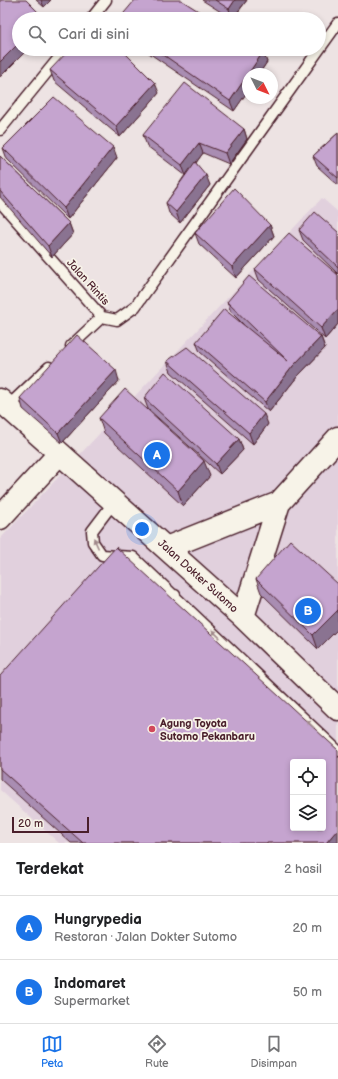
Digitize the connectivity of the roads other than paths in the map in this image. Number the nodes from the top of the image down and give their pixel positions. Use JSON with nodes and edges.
{"nodes":[{"id":1,"x":106,"y":0,"type":"edge"},
{"id":2,"x":97,"y":12,"type":"edge"},
{"id":3,"x":338,"y":23,"type":"edge"},
{"id":4,"x":326,"y":40,"type":"edge"},
{"id":5,"x":60,"y":56,"type":"edge"},
{"id":6,"x":314,"y":56,"type":"edge"},
{"id":7,"x":0,"y":130,"type":"edge"},
{"id":8,"x":0,"y":202,"type":"edge"},
{"id":9,"x":102,"y":317,"type":"junction"},
{"id":10,"x":4,"y":404,"type":"edge"},
{"id":11,"x":338,"y":438,"type":"edge"},
{"id":12,"x":59,"y":454,"type":"junction"},
{"id":13,"x":114,"y":502,"type":"junction"},
{"id":14,"x":280,"y":503,"type":"junction"},
{"id":15,"x":0,"y":518,"type":"edge"},
{"id":16,"x":166,"y":548,"type":"junction"},
{"id":17,"x":133,"y":557,"type":"junction"},
{"id":18,"x":113,"y":580,"type":"edge"},
{"id":19,"x":175,"y":595,"type":"junction"},
{"id":20,"x":243,"y":617,"type":"junction"},
{"id":21,"x":154,"y":619,"type":"edge"},
{"id":22,"x":338,"y":709,"type":"edge"},
{"id":23,"x":338,"y":751,"type":"edge"}],
"edges":[{"from":1,"to":2,"type":"lane"},
{"from":3,"to":4,"type":"lane"},
{"from":5,"to":7,"type":"lane"},
{"from":6,"to":9,"type":"lane"},
{"from":8,"to":9,"type":"lane","name":"Jalan Rintis"},
{"from":9,"to":10,"type":"lane","name":"Jalan Rintis"},
{"from":10,"to":12,"type":"main road","name":"Jalan Dokter Sutomo"},
{"from":11,"to":14,"type":"main road"},
{"from":12,"to":13,"type":"main road","name":"Jalan Dokter Sutomo"},
{"from":12,"to":15,"type":"main road"},
{"from":13,"to":16,"type":"main road","name":"Jalan Dokter Sutomo"},
{"from":17,"to":13,"type":"lane","one_way":true},
{"from":14,"to":16,"type":"main road"},
{"from":14,"to":20,"type":"main road"},
{"from":16,"to":20,"type":"main road","name":"Jalan Dokter Sutomo"},
{"from":17,"to":18,"type":"lane"},
{"from":17,"to":19,"type":"lane"},
{"from":19,"to":21,"type":"lane"},
{"from":23,"to":19,"type":"lane","one_way":true},
{"from":20,"to":22,"type":"main road","name":"Jalan Dokter Sutomo"}]}
